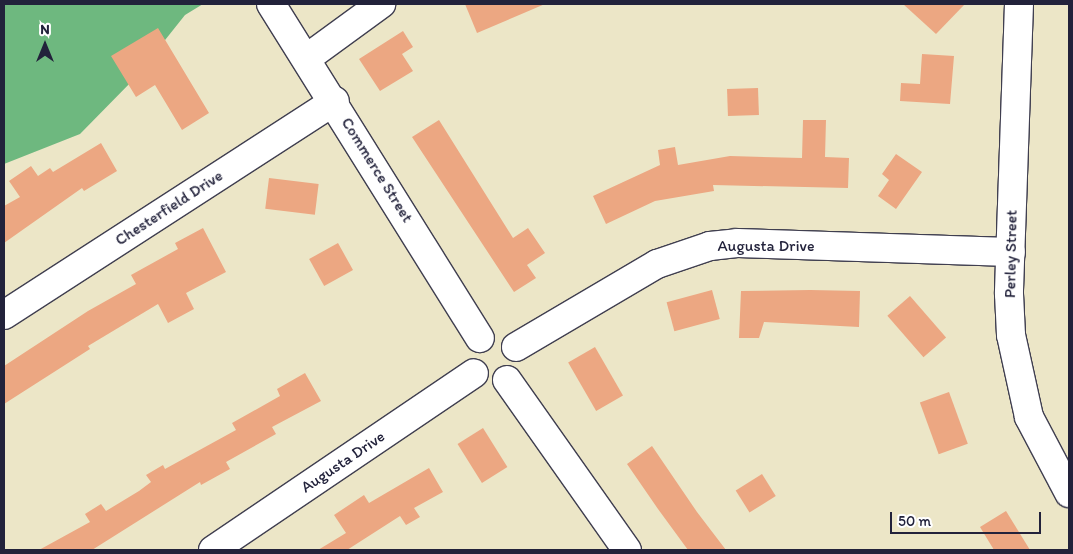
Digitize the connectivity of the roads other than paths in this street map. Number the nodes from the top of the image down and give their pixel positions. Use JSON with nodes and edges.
{"nodes":[{"id":1,"x":271,"y":4,"type":"edge"},
{"id":2,"x":381,"y":4,"type":"edge"},
{"id":3,"x":1019,"y":4,"type":"edge"},
{"id":4,"x":307,"y":58,"type":"junction"},
{"id":5,"x":335,"y":101,"type":"junction"},
{"id":6,"x":1011,"y":252,"type":"junction"},
{"id":7,"x":4,"y":315,"type":"edge"},
{"id":8,"x":480,"y":338,"type":"junction"},
{"id":9,"x":516,"y":346,"type":"junction"},
{"id":10,"x":474,"y":373,"type":"junction"},
{"id":11,"x":507,"y":380,"type":"junction"},
{"id":12,"x":1069,"y":493,"type":"edge"},
{"id":13,"x":213,"y":550,"type":"edge"},
{"id":14,"x":627,"y":550,"type":"edge"}],
"edges":[{"from":1,"to":4,"type":"street","name":"Commerce Street"},
{"from":2,"to":4,"type":"street"},
{"from":3,"to":6,"type":"street","name":"Perley Street"},
{"from":4,"to":5,"type":"street","name":"Commerce Street"},
{"from":5,"to":7,"type":"street","name":"Chesterfield Drive"},
{"from":5,"to":8,"type":"street","name":"Commerce Street"},
{"from":6,"to":9,"type":"street","name":"Augusta Drive"},
{"from":6,"to":12,"type":"street","name":"Perley Street"},
{"from":8,"to":9,"type":"street"},
{"from":8,"to":10,"type":"street"},
{"from":9,"to":11,"type":"street"},
{"from":10,"to":11,"type":"street"},
{"from":10,"to":13,"type":"street","name":"Augusta Drive"},
{"from":11,"to":14,"type":"street"}]}
